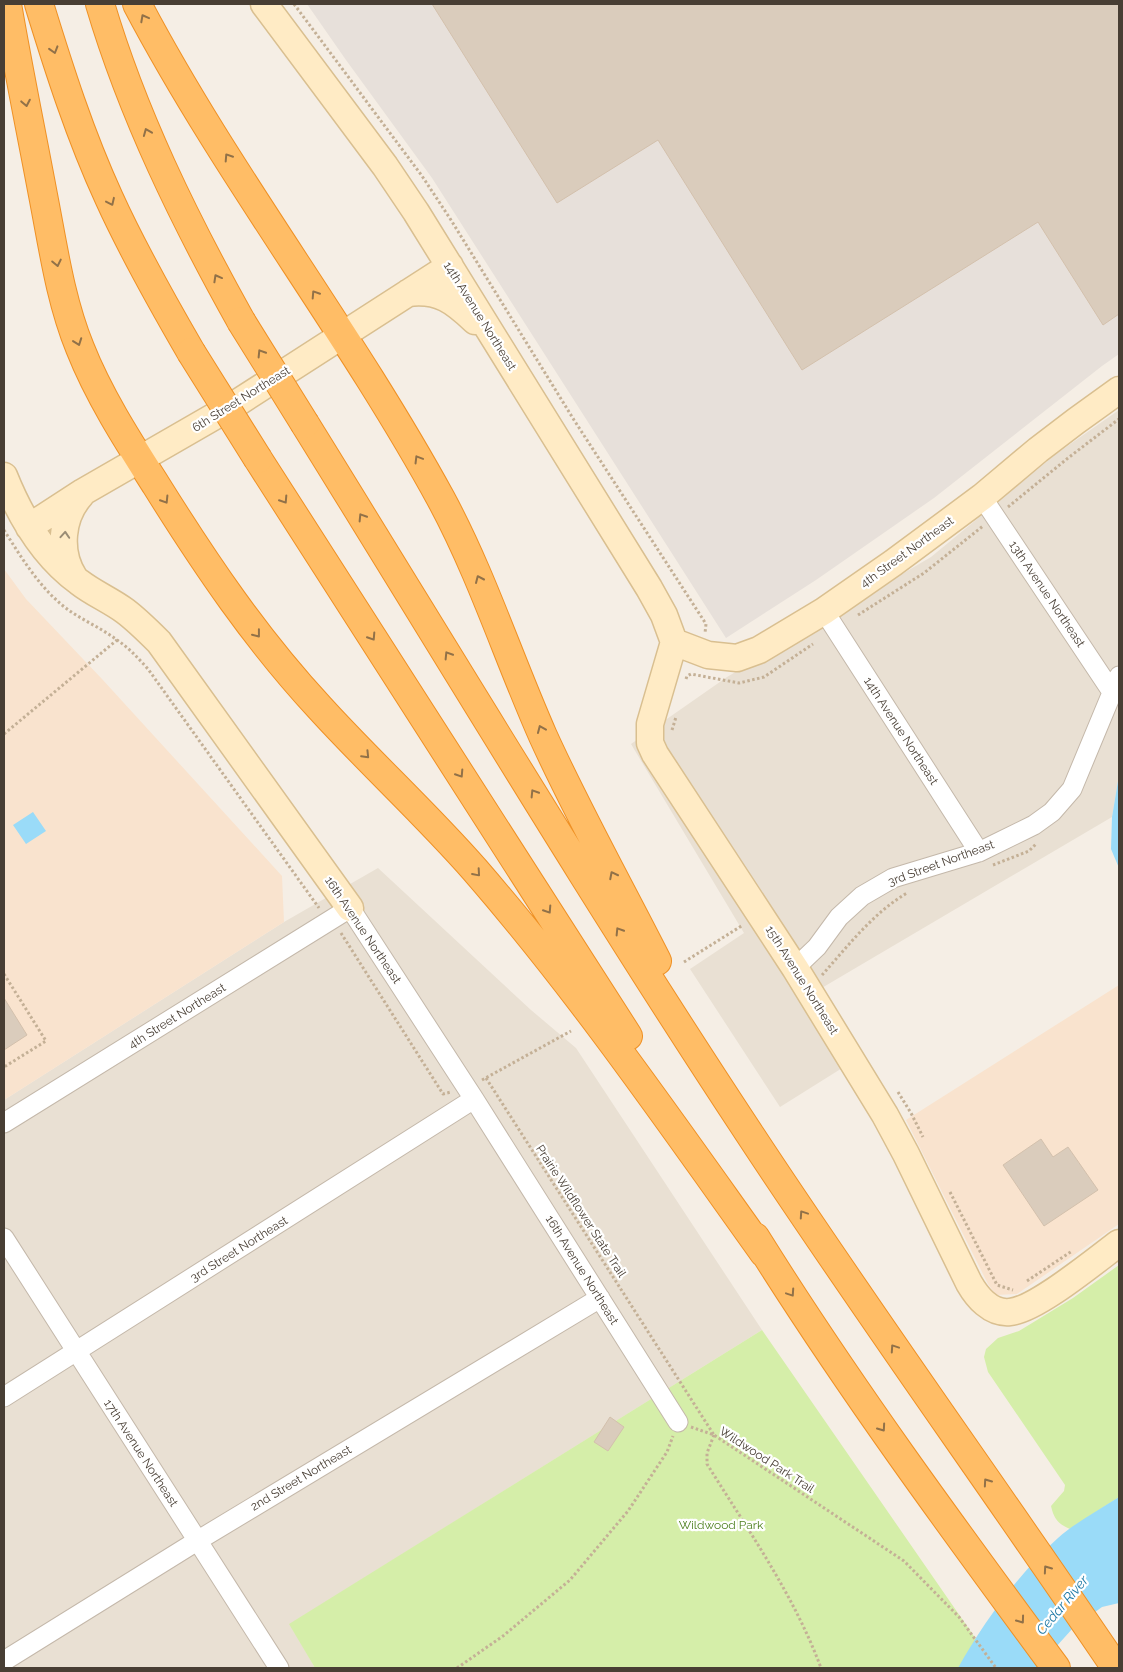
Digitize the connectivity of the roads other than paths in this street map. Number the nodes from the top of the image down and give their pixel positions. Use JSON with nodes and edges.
{"nodes":[{"id":1,"x":7,"y":4,"type":"edge"},
{"id":2,"x":40,"y":4,"type":"edge"},
{"id":3,"x":100,"y":4,"type":"edge"},
{"id":4,"x":137,"y":4,"type":"edge"},
{"id":5,"x":264,"y":4,"type":"edge"},
{"id":6,"x":450,"y":266,"type":"junction"},
{"id":7,"x":408,"y":293,"type":"junction"},
{"id":8,"x":342,"y":335,"type":"junction"},
{"id":9,"x":499,"y":346,"type":"junction"},
{"id":10,"x":1119,"y":390,"type":"edge"},
{"id":11,"x":140,"y":459,"type":"junction"},
{"id":12,"x":4,"y":476,"type":"edge"},
{"id":13,"x":83,"y":492,"type":"junction"},
{"id":14,"x":982,"y":497,"type":"junction"},
{"id":15,"x":30,"y":526,"type":"junction"},
{"id":16,"x":76,"y":580,"type":"junction"},
{"id":17,"x":824,"y":611,"type":"junction"},
{"id":18,"x":674,"y":642,"type":"junction"},
{"id":19,"x":1116,"y":684,"type":"edge"},
{"id":20,"x":979,"y":852,"type":"junction"},
{"id":21,"x":340,"y":914,"type":"junction"},
{"id":22,"x":794,"y":968,"type":"junction"},
{"id":23,"x":474,"y":1099,"type":"junction"},
{"id":24,"x":4,"y":1123,"type":"edge"},
{"id":25,"x":750,"y":1134,"type":"junction"},
{"id":26,"x":4,"y":1238,"type":"edge"},
{"id":27,"x":1119,"y":1243,"type":"edge"},
{"id":28,"x":764,"y":1253,"type":"junction"},
{"id":29,"x":600,"y":1298,"type":"junction"},
{"id":30,"x":76,"y":1352,"type":"junction"},
{"id":31,"x":4,"y":1397,"type":"edge"},
{"id":32,"x":678,"y":1422,"type":"road end"},
{"id":33,"x":197,"y":1541,"type":"junction"},
{"id":34,"x":4,"y":1661,"type":"edge"},
{"id":35,"x":1113,"y":1663,"type":"edge"},
{"id":36,"x":279,"y":1668,"type":"edge"},
{"id":37,"x":1056,"y":1668,"type":"edge"}],
"edges":[{"from":1,"to":11,"type":"highway","one_way":true},
{"from":2,"to":28,"type":"highway","one_way":true,"bridge":true},
{"from":25,"to":3,"type":"highway","one_way":true,"bridge":true},
{"from":8,"to":4,"type":"highway","one_way":true},
{"from":5,"to":6,"type":"street","name":"14th Avenue Northeast"},
{"from":6,"to":7,"type":"street","name":"6th Street Northeast"},
{"from":6,"to":9,"type":"street","name":"14th Avenue Northeast"},
{"from":7,"to":8,"type":"street","name":"6th Street Northeast"},
{"from":7,"to":9,"type":"street"},
{"from":8,"to":11,"type":"street","name":"6th Street Northeast"},
{"from":25,"to":8,"type":"highway","one_way":true},
{"from":9,"to":18,"type":"street","name":"14th Avenue Northeast"},
{"from":10,"to":14,"type":"street","name":"4th Street Northeast"},
{"from":11,"to":13,"type":"street","name":"6th Street Northeast"},
{"from":11,"to":28,"type":"highway","one_way":true},
{"from":12,"to":15,"type":"street","name":"16th Avenue Northeast"},
{"from":13,"to":15,"type":"street","name":"6th Street Northeast"},
{"from":16,"to":13,"type":"street","one_way":true},
{"from":14,"to":17,"type":"street","name":"4th Street Northeast"},
{"from":14,"to":19,"type":"street","name":"13th Avenue Northeast"},
{"from":15,"to":16,"type":"street","name":"16th Avenue Northeast"},
{"from":16,"to":21,"type":"street","name":"16th Avenue Northeast"},
{"from":17,"to":18,"type":"street","name":"4th Street Northeast"},
{"from":17,"to":20,"type":"street","name":"14th Avenue Northeast"},
{"from":18,"to":22,"type":"street","name":"15th Avenue Northeast"},
{"from":19,"to":20,"type":"street","name":"3rd Street Northeast"},
{"from":20,"to":22,"type":"street","name":"3rd Street Northeast"},
{"from":21,"to":23,"type":"street","name":"16th Avenue Northeast"},
{"from":21,"to":24,"type":"street","name":"4th Street Northeast"},
{"from":22,"to":27,"type":"street","name":"15th Avenue Northeast"},
{"from":23,"to":29,"type":"street","name":"16th Avenue Northeast"},
{"from":23,"to":30,"type":"street","name":"3rd Street Northeast"},
{"from":35,"to":25,"type":"highway","one_way":true},
{"from":26,"to":30,"type":"street","name":"17th Avenue Northeast"},
{"from":28,"to":37,"type":"highway","one_way":true},
{"from":29,"to":32,"type":"street","name":"16th Avenue Northeast"},
{"from":29,"to":33,"type":"street","name":"2nd Street Northeast"},
{"from":30,"to":31,"type":"street","name":"3rd Street Northeast"},
{"from":30,"to":33,"type":"street","name":"17th Avenue Northeast"},
{"from":33,"to":34,"type":"street","name":"2nd Street Northeast"},
{"from":33,"to":36,"type":"street","name":"17th Avenue Northeast"}]}
